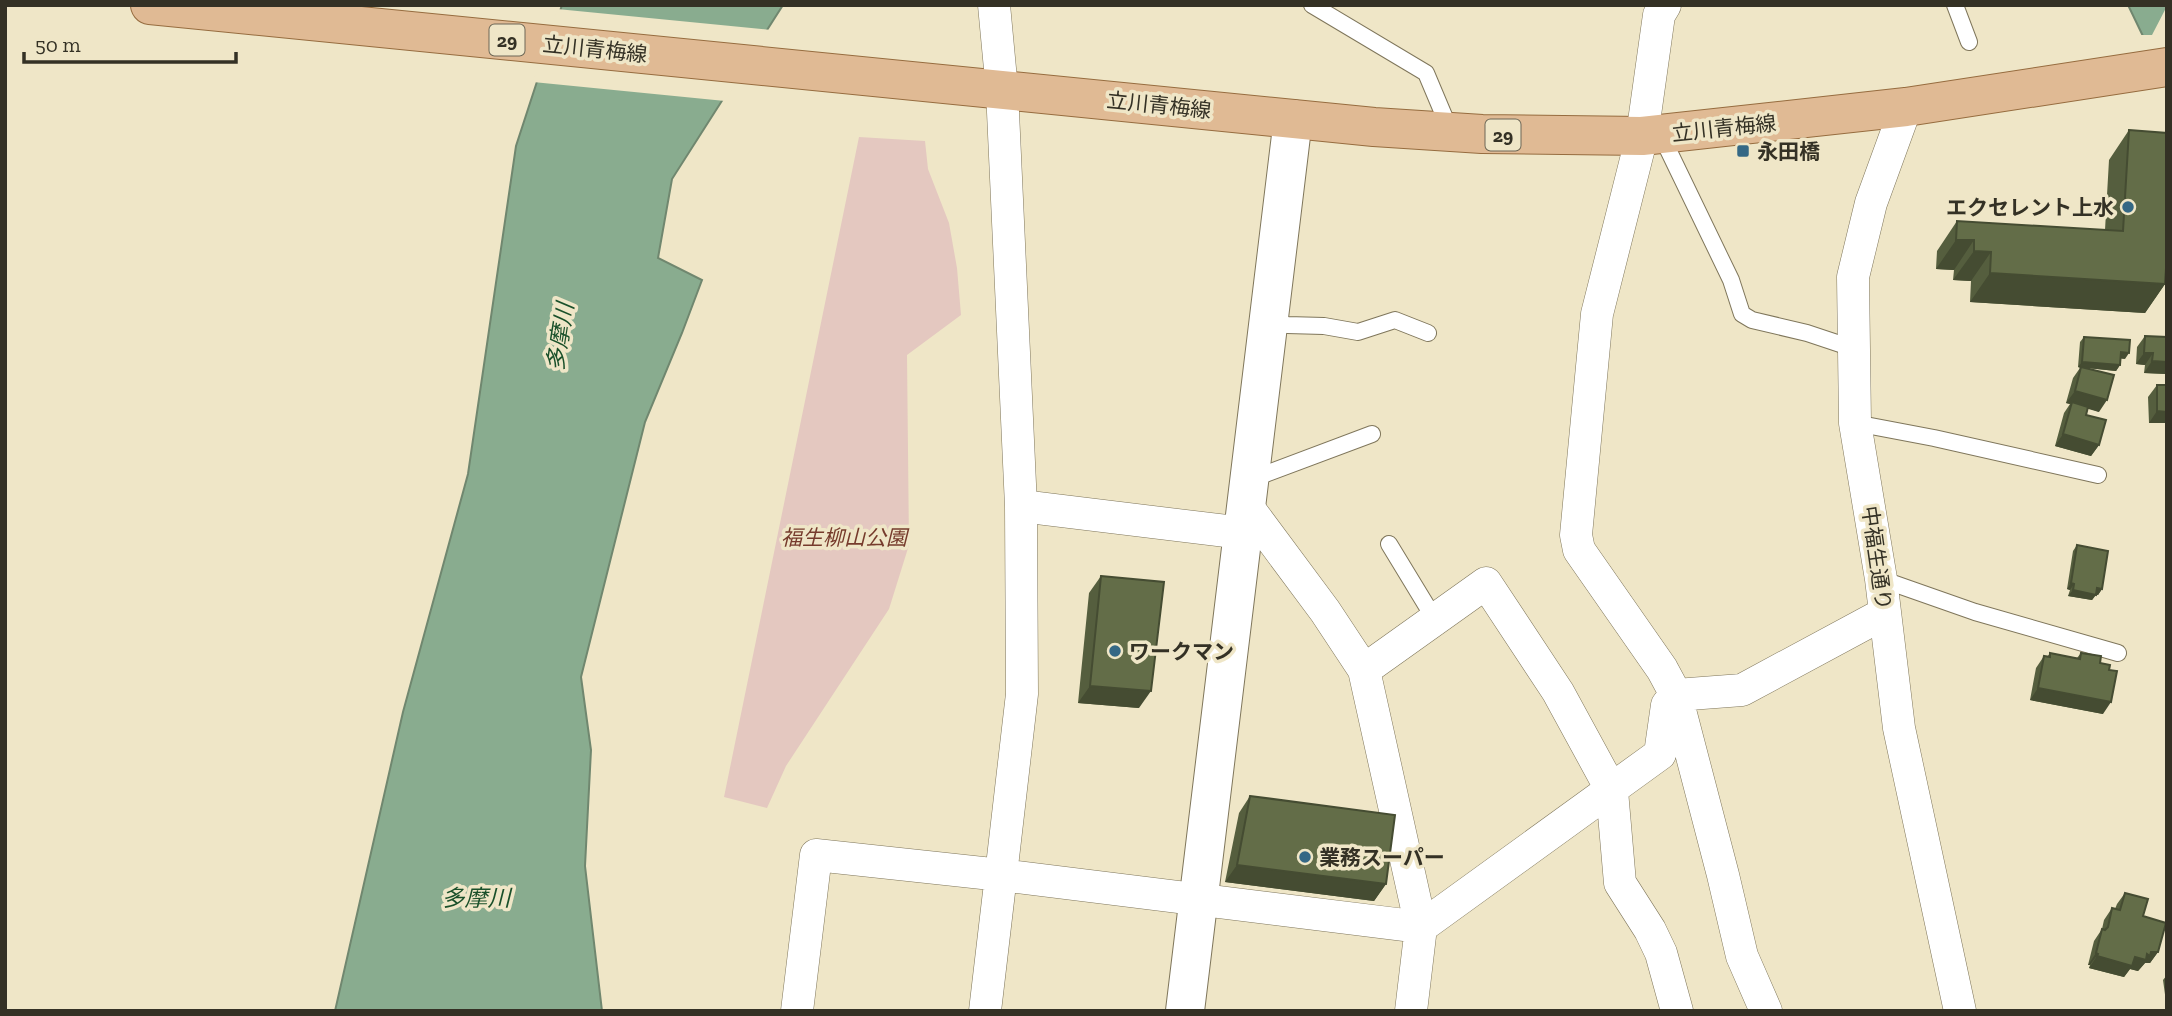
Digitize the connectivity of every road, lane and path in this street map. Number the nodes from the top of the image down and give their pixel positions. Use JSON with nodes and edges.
{"nodes":[{"id":1,"x":150,"y":5,"type":"edge"},
{"id":2,"x":994,"y":5,"type":"edge"},
{"id":3,"x":1312,"y":5,"type":"edge"},
{"id":4,"x":1665,"y":5,"type":"edge"},
{"id":5,"x":1955,"y":5,"type":"edge"},
{"id":6,"x":1969,"y":42,"type":"dead end"},
{"id":7,"x":2153,"y":70,"type":"edge"},
{"id":8,"x":1002,"y":90,"type":"junction"},
{"id":9,"x":1906,"y":107,"type":"junction"},
{"id":10,"x":1293,"y":119,"type":"junction"},
{"id":11,"x":1451,"y":132,"type":"junction"},
{"id":12,"x":1652,"y":135,"type":"junction"},
{"id":13,"x":1270,"y":319,"type":"junction"},
{"id":14,"x":1428,"y":333,"type":"dead end"},
{"id":15,"x":1852,"y":348,"type":"junction"},
{"id":16,"x":1855,"y":423,"type":"junction"},
{"id":17,"x":1372,"y":434,"type":"dead end"},
{"id":18,"x":2098,"y":475,"type":"dead end"},
{"id":19,"x":1021,"y":506,"type":"junction"},
{"id":20,"x":1247,"y":506,"type":"junction"},
{"id":21,"x":1389,"y":544,"type":"dead end"},
{"id":22,"x":1881,"y":579,"type":"junction"},
{"id":23,"x":1885,"y":613,"type":"junction"},
{"id":24,"x":1434,"y":618,"type":"junction"},
{"id":25,"x":2118,"y":653,"type":"dead end"},
{"id":26,"x":1364,"y":670,"type":"junction"},
{"id":27,"x":1676,"y":695,"type":"junction"},
{"id":28,"x":1612,"y":791,"type":"junction"},
{"id":29,"x":1001,"y":875,"type":"junction"},
{"id":30,"x":1199,"y":898,"type":"junction"},
{"id":31,"x":1422,"y":926,"type":"junction"},
{"id":32,"x":797,"y":1011,"type":"edge"},
{"id":33,"x":985,"y":1011,"type":"edge"},
{"id":34,"x":1185,"y":1011,"type":"edge"},
{"id":35,"x":1411,"y":1011,"type":"edge"},
{"id":36,"x":1677,"y":1011,"type":"edge"},
{"id":37,"x":1766,"y":1011,"type":"edge"},
{"id":38,"x":1960,"y":1011,"type":"edge"}],
"edges":[{"from":1,"to":8,"type":"main road","name":"立川青梅線","number":"29"},
{"from":2,"to":8,"type":"street"},
{"from":3,"to":11,"type":"lane"},
{"from":4,"to":12,"type":"street"},
{"from":5,"to":6,"type":"lane"},
{"from":7,"to":9,"type":"main road","name":"立川青梅線","number":"29"},
{"from":8,"to":10,"type":"main road","name":"立川青梅線","number":"29"},
{"from":8,"to":19,"type":"street"},
{"from":9,"to":12,"type":"main road","name":"立川青梅線","number":"29"},
{"from":9,"to":15,"type":"street","name":"中福生通り"},
{"from":10,"to":11,"type":"main road","name":"立川青梅線","number":"29"},
{"from":10,"to":13,"type":"street"},
{"from":11,"to":12,"type":"main road","name":"立川青梅線","number":"29"},
{"from":12,"to":15,"type":"lane"},
{"from":12,"to":27,"type":"street"},
{"from":13,"to":14,"type":"lane"},
{"from":13,"to":20,"type":"street"},
{"from":15,"to":16,"type":"street","name":"中福生通り"},
{"from":16,"to":18,"type":"lane"},
{"from":16,"to":22,"type":"street","name":"中福生通り"},
{"from":17,"to":20,"type":"lane"},
{"from":19,"to":20,"type":"street"},
{"from":19,"to":29,"type":"street"},
{"from":20,"to":26,"type":"street"},
{"from":20,"to":30,"type":"street"},
{"from":21,"to":24,"type":"lane"},
{"from":22,"to":23,"type":"street","name":"中福生通り"},
{"from":22,"to":25,"type":"lane"},
{"from":23,"to":27,"type":"street"},
{"from":23,"to":38,"type":"street","name":"中福生通り"},
{"from":24,"to":26,"type":"street"},
{"from":24,"to":28,"type":"street"},
{"from":26,"to":31,"type":"street"},
{"from":27,"to":28,"type":"street"},
{"from":27,"to":37,"type":"street"},
{"from":28,"to":31,"type":"street"},
{"from":28,"to":36,"type":"street"},
{"from":29,"to":30,"type":"street"},
{"from":29,"to":32,"type":"street"},
{"from":29,"to":33,"type":"street"},
{"from":30,"to":31,"type":"street"},
{"from":30,"to":34,"type":"street"},
{"from":31,"to":35,"type":"street"}]}
